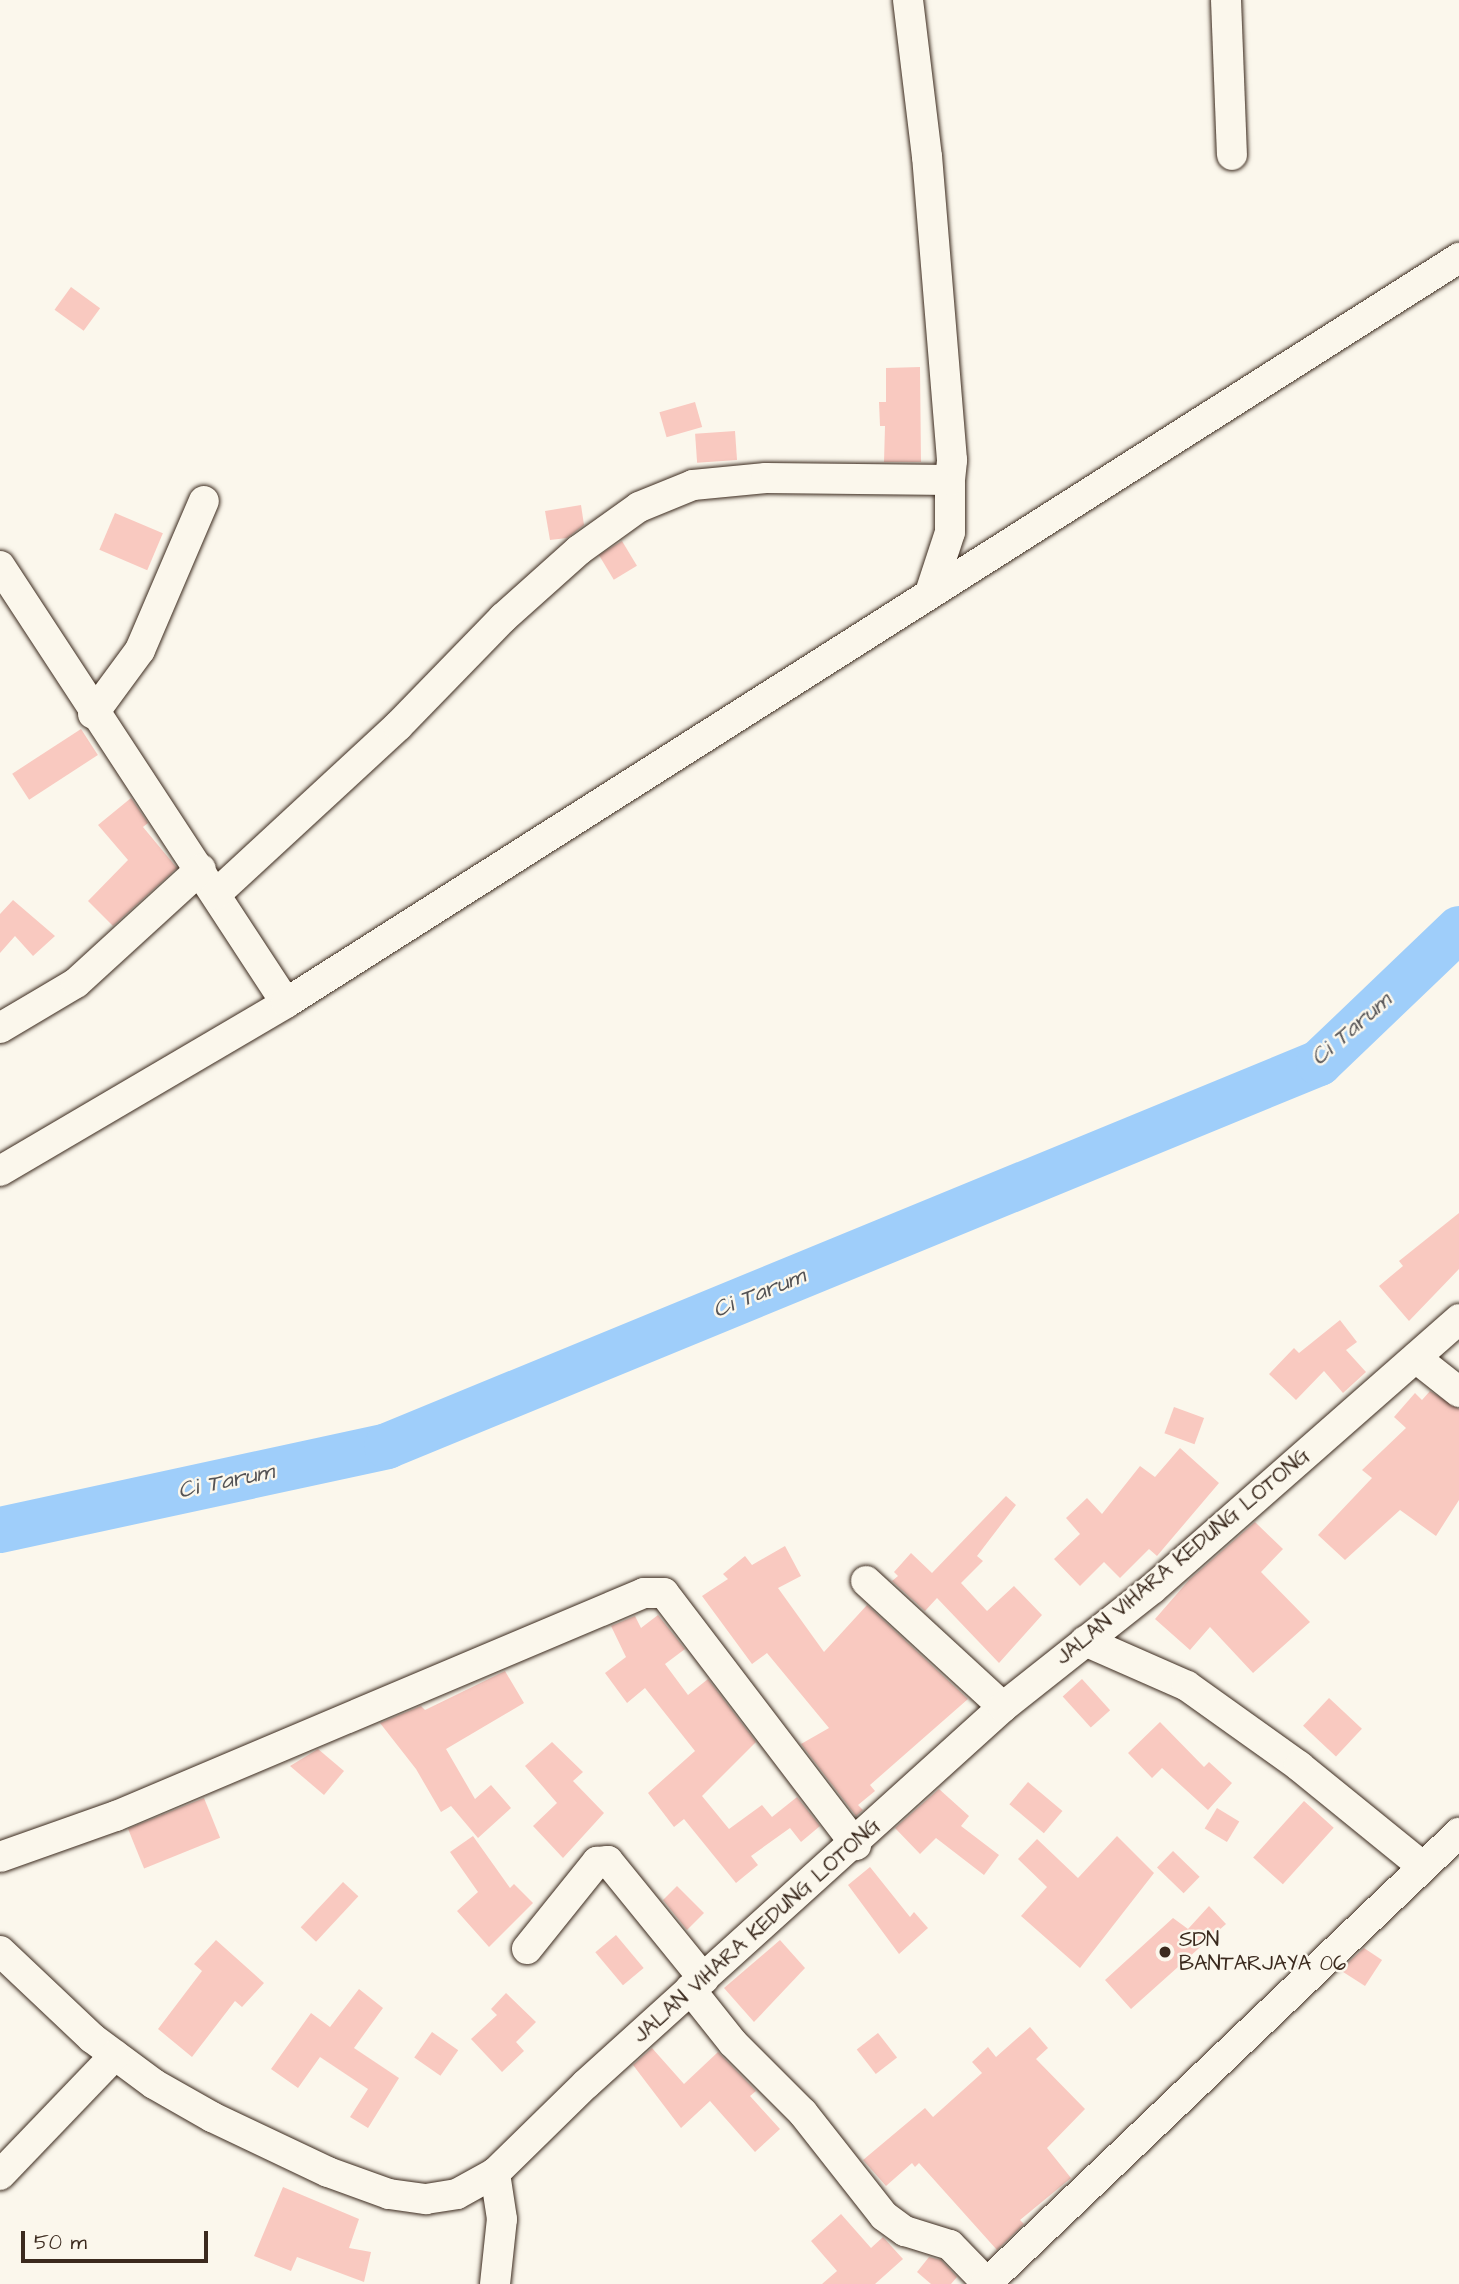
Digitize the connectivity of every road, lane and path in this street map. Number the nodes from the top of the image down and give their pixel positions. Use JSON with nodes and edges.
{"nodes":[{"id":1,"x":908,"y":0,"type":"edge"},
{"id":2,"x":1226,"y":0,"type":"edge"},
{"id":3,"x":1232,"y":155,"type":"dead end"},
{"id":4,"x":1459,"y":258,"type":"edge"},
{"id":5,"x":950,"y":480,"type":"junction"},
{"id":6,"x":204,"y":501,"type":"dead end"},
{"id":7,"x":0,"y":566,"type":"edge"},
{"id":8,"x":930,"y":593,"type":"junction"},
{"id":9,"x":93,"y":714,"type":"junction"},
{"id":10,"x":209,"y":881,"type":"junction"},
{"id":11,"x":286,"y":1003,"type":"junction"},
{"id":12,"x":0,"y":1028,"type":"edge"},
{"id":13,"x":0,"y":1171,"type":"edge"},
{"id":14,"x":1459,"y":1319,"type":"edge"},
{"id":15,"x":1416,"y":1358,"type":"junction"},
{"id":16,"x":1459,"y":1392,"type":"edge"},
{"id":17,"x":866,"y":1581,"type":"dead end"},
{"id":18,"x":1085,"y":1641,"type":"junction"},
{"id":19,"x":1003,"y":1707,"type":"junction"},
{"id":20,"x":1459,"y":1833,"type":"edge"},
{"id":21,"x":856,"y":1844,"type":"junction"},
{"id":22,"x":0,"y":1857,"type":"edge"},
{"id":23,"x":1422,"y":1866,"type":"junction"},
{"id":24,"x":527,"y":1950,"type":"dead end"},
{"id":25,"x":0,"y":1951,"type":"edge"},
{"id":26,"x":697,"y":1984,"type":"junction"},
{"id":27,"x":114,"y":2055,"type":"junction"},
{"id":28,"x":495,"y":2173,"type":"junction"},
{"id":29,"x":0,"y":2175,"type":"edge"},
{"id":30,"x":986,"y":2283,"type":"edge"},
{"id":31,"x":495,"y":2284,"type":"edge"}],
"edges":[{"from":1,"to":5,"type":"street"},
{"from":2,"to":3,"type":"street"},
{"from":4,"to":8,"type":"street"},
{"from":5,"to":8,"type":"street"},
{"from":5,"to":10,"type":"street"},
{"from":6,"to":9,"type":"street"},
{"from":7,"to":9,"type":"street"},
{"from":8,"to":11,"type":"street"},
{"from":9,"to":10,"type":"street"},
{"from":10,"to":11,"type":"street"},
{"from":10,"to":12,"type":"street"},
{"from":11,"to":13,"type":"street"},
{"from":14,"to":15,"type":"street","name":"JALAN VIHARA KEDUNG LOTONG"},
{"from":15,"to":16,"type":"street"},
{"from":15,"to":18,"type":"street","name":"JALAN VIHARA KEDUNG LOTONG"},
{"from":17,"to":19,"type":"street"},
{"from":18,"to":19,"type":"street","name":"JALAN VIHARA KEDUNG LOTONG"},
{"from":18,"to":23,"type":"street"},
{"from":19,"to":21,"type":"street","name":"JALAN VIHARA KEDUNG LOTONG"},
{"from":20,"to":23,"type":"street"},
{"from":21,"to":22,"type":"street"},
{"from":21,"to":26,"type":"street","name":"JALAN VIHARA KEDUNG LOTONG"},
{"from":23,"to":30,"type":"street"},
{"from":24,"to":26,"type":"street"},
{"from":25,"to":27,"type":"street","name":"JALAN VIHARA KEDUNG LOTONG"},
{"from":26,"to":28,"type":"street","name":"JALAN VIHARA KEDUNG LOTONG"},
{"from":26,"to":30,"type":"street"},
{"from":27,"to":28,"type":"street","name":"JALAN VIHARA KEDUNG LOTONG"},
{"from":27,"to":29,"type":"street"},
{"from":28,"to":31,"type":"street"}]}
